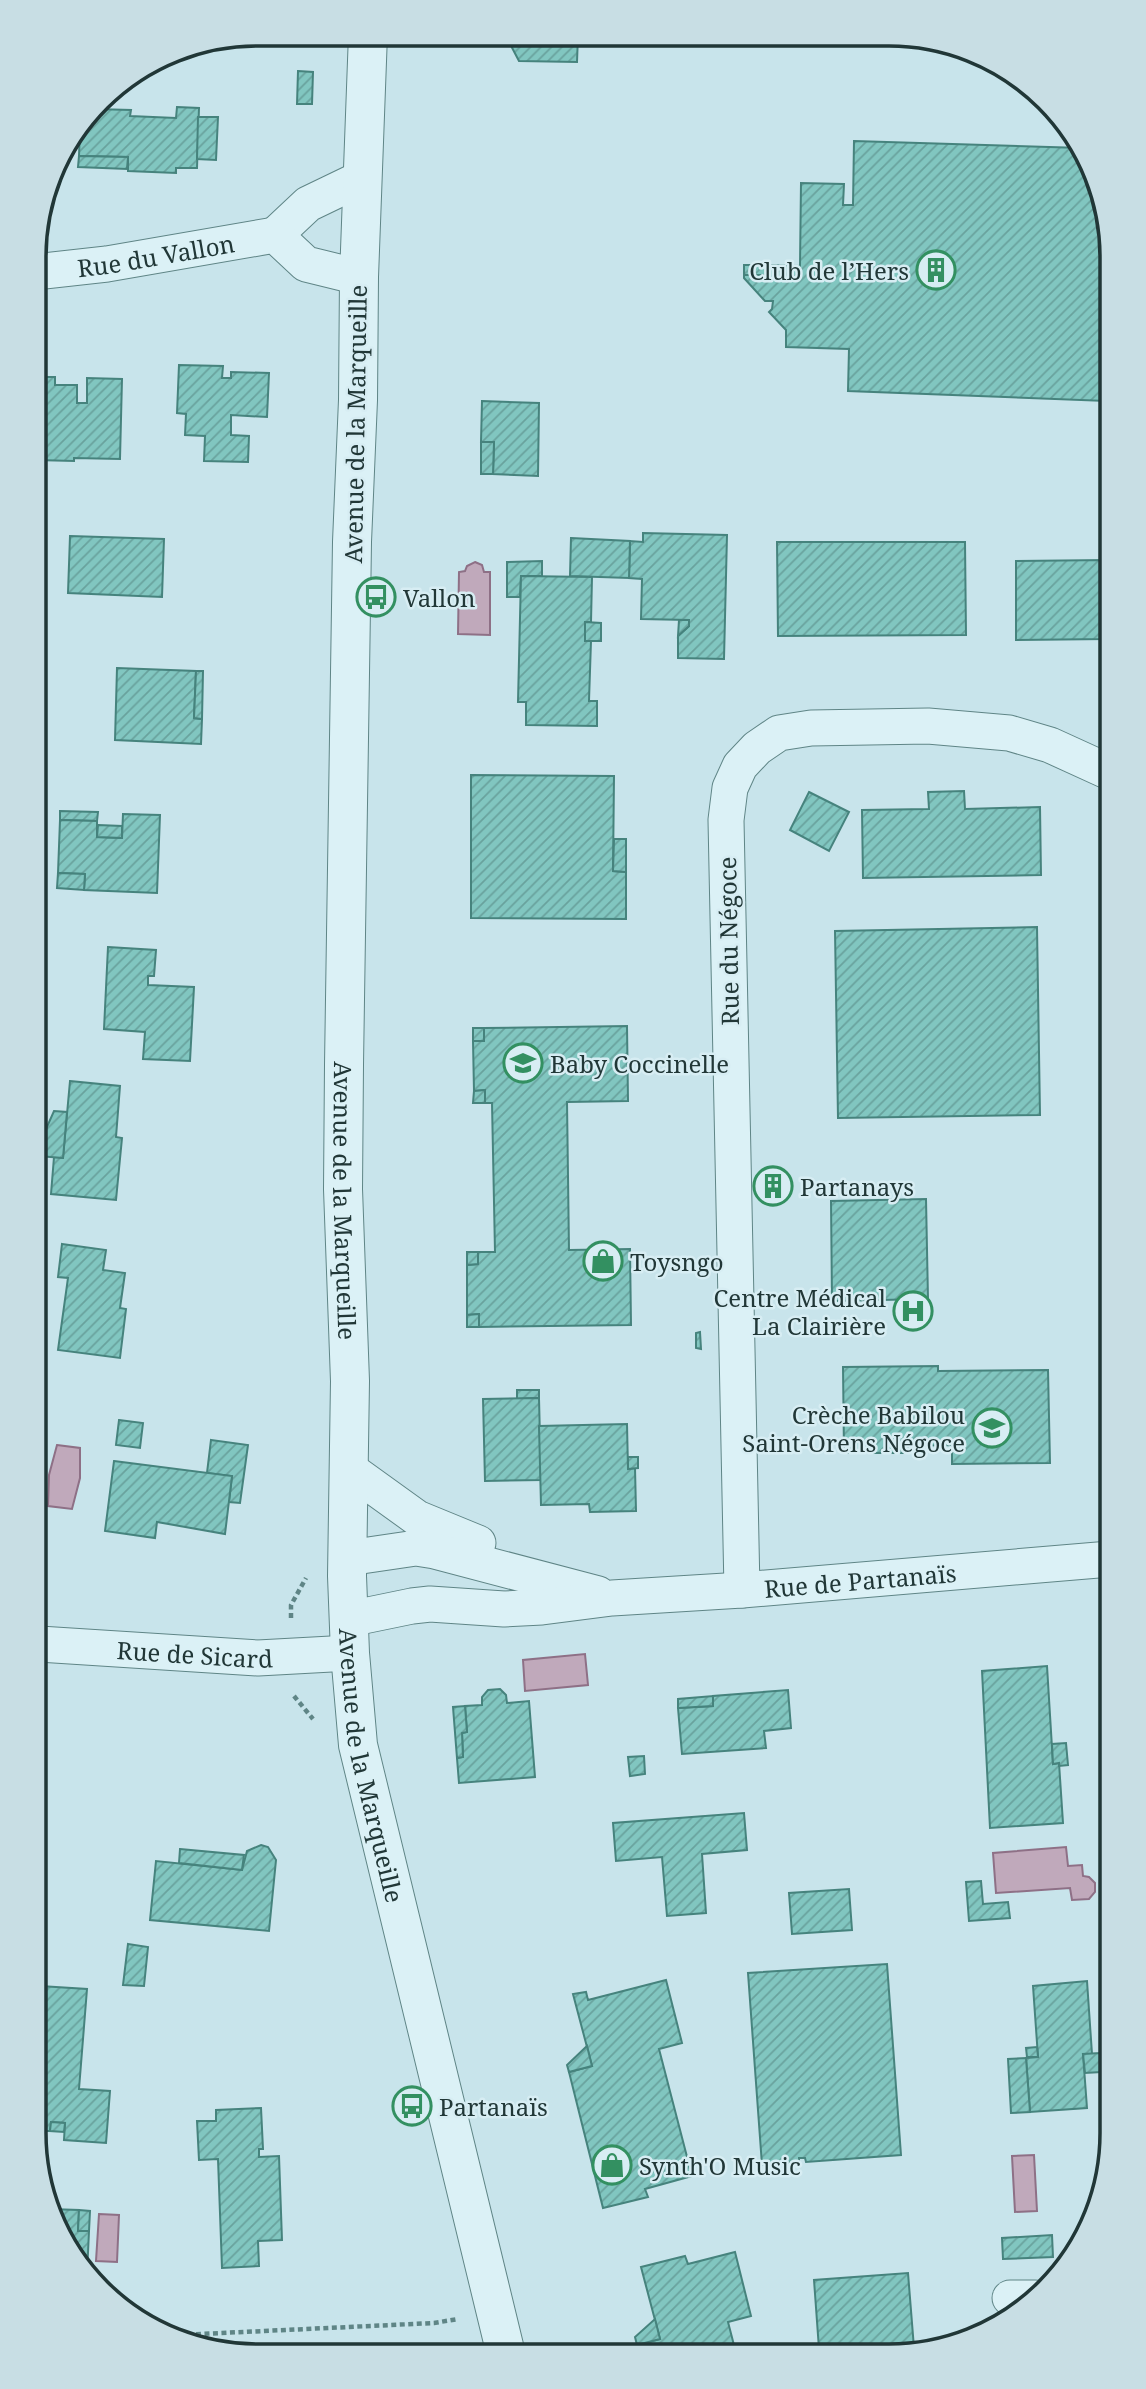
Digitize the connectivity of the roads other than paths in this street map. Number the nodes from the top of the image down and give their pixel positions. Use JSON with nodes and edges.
{"nodes":[{"id":1,"x":368,"y":46,"type":"edge"},
{"id":2,"x":362,"y":178,"type":"junction"},
{"id":3,"x":275,"y":235,"type":"junction"},
{"id":4,"x":46,"y":271,"type":"edge"},
{"id":5,"x":359,"y":277,"type":"junction"},
{"id":6,"x":1100,"y":768,"type":"edge"},
{"id":7,"x":349,"y":1469,"type":"junction"},
{"id":8,"x":348,"y":1558,"type":"junction"},
{"id":9,"x":1100,"y":1560,"type":"edge"},
{"id":10,"x":556,"y":1582,"type":"junction"},
{"id":11,"x":742,"y":1590,"type":"junction"},
{"id":12,"x":612,"y":1598,"type":"junction"},
{"id":13,"x":349,"y":1636,"type":"junction"},
{"id":14,"x":46,"y":1644,"type":"edge"},
{"id":15,"x":504,"y":2344,"type":"edge"}],
"edges":[{"from":1,"to":2,"type":"street","name":"Avenue de la Marqueille"},
{"from":2,"to":3,"type":"street"},
{"from":2,"to":5,"type":"street","name":"Avenue de la Marqueille"},
{"from":3,"to":4,"type":"street","name":"Rue du Vallon"},
{"from":3,"to":5,"type":"street"},
{"from":5,"to":7,"type":"street","name":"Avenue de la Marqueille"},
{"from":6,"to":11,"type":"street","name":"Rue du Négoce"},
{"from":7,"to":8,"type":"street","name":"Avenue de la Marqueille"},
{"from":7,"to":10,"type":"street","name":"Rue de Partanaïs"},
{"from":8,"to":10,"type":"street","name":"Rue de Partanaïs"},
{"from":8,"to":13,"type":"street","name":"Avenue de la Marqueille"},
{"from":9,"to":11,"type":"street","name":"Rue de Partanaïs"},
{"from":10,"to":12,"type":"street","name":"Rue de Partanaïs"},
{"from":11,"to":12,"type":"street","name":"Rue de Partanaïs"},
{"from":12,"to":13,"type":"street","name":"Rue de Partanaïs"},
{"from":13,"to":14,"type":"street","name":"Rue de Sicard"},
{"from":13,"to":15,"type":"street","name":"Avenue de la Marqueille"}]}
